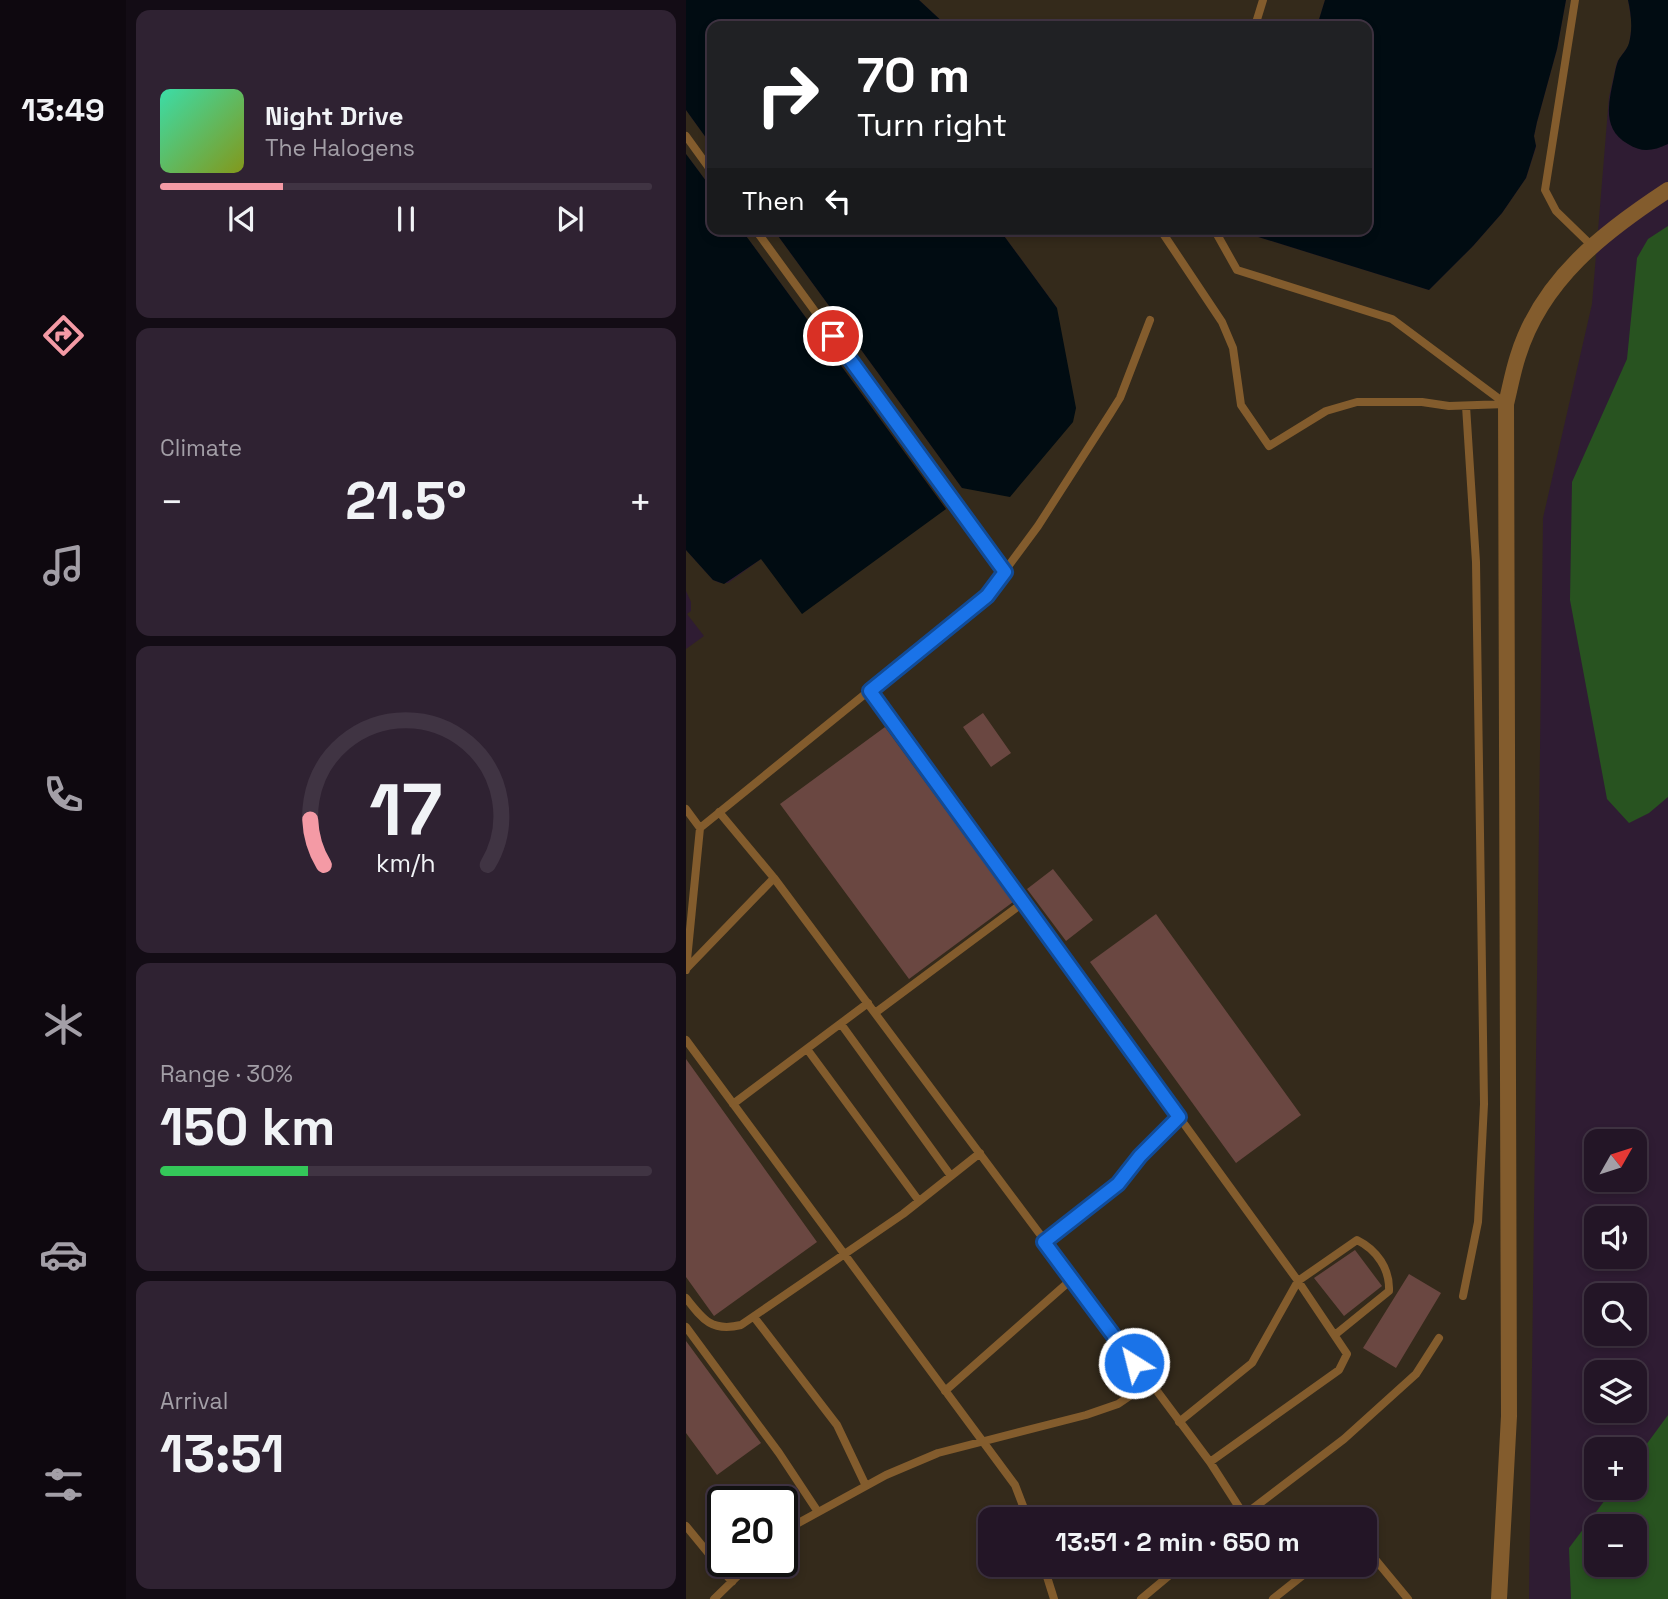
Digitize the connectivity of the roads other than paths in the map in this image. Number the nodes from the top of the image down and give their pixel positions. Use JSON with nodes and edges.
{"nodes":[{"id":1,"x":1263,"y":0,"type":"edge"},
{"id":2,"x":1575,"y":0,"type":"edge"},
{"id":3,"x":1257,"y":21,"type":"edge"},
{"id":4,"x":686,"y":136,"type":"edge"},
{"id":5,"x":707,"y":165,"type":"edge"},
{"id":6,"x":1668,"y":190,"type":"edge"},
{"id":7,"x":759,"y":235,"type":"edge"},
{"id":8,"x":1164,"y":235,"type":"edge"},
{"id":9,"x":1217,"y":235,"type":"edge"},
{"id":10,"x":1591,"y":245,"type":"junction"},
{"id":11,"x":1150,"y":320,"type":"dead end"},
{"id":12,"x":1506,"y":404,"type":"junction"},
{"id":13,"x":1466,"y":405,"type":"junction"},
{"id":14,"x":1005,"y":572,"type":"junction"},
{"id":15,"x":870,"y":691,"type":"junction"},
{"id":16,"x":686,"y":809,"type":"edge"},
{"id":17,"x":719,"y":812,"type":"junction"},
{"id":18,"x":700,"y":828,"type":"junction"},
{"id":19,"x":775,"y":877,"type":"junction"},
{"id":20,"x":1024,"y":902,"type":"junction"},
{"id":21,"x":686,"y":970,"type":"edge"},
{"id":22,"x":868,"y":1003,"type":"junction"},
{"id":23,"x":875,"y":1013,"type":"junction"},
{"id":24,"x":841,"y":1024,"type":"junction"},
{"id":25,"x":686,"y":1040,"type":"edge"},
{"id":26,"x":807,"y":1049,"type":"junction"},
{"id":27,"x":733,"y":1104,"type":"junction"},
{"id":28,"x":1179,"y":1117,"type":"junction"},
{"id":29,"x":980,"y":1153,"type":"junction"},
{"id":30,"x":951,"y":1176,"type":"junction"},
{"id":31,"x":919,"y":1201,"type":"junction"},
{"id":32,"x":1044,"y":1242,"type":"junction"},
{"id":33,"x":845,"y":1255,"type":"junction"},
{"id":34,"x":1072,"y":1279,"type":"junction"},
{"id":35,"x":1298,"y":1281,"type":"junction"},
{"id":36,"x":1463,"y":1296,"type":"dead end"},
{"id":37,"x":686,"y":1298,"type":"edge"},
{"id":38,"x":754,"y":1317,"type":"junction"},
{"id":39,"x":686,"y":1327,"type":"edge"},
{"id":40,"x":1336,"y":1334,"type":"junction"},
{"id":41,"x":1439,"y":1338,"type":"dead end"},
{"id":42,"x":1149,"y":1383,"type":"junction"},
{"id":43,"x":945,"y":1391,"type":"junction"},
{"id":44,"x":1179,"y":1422,"type":"junction"},
{"id":45,"x":981,"y":1441,"type":"junction"},
{"id":46,"x":1210,"y":1462,"type":"junction"},
{"id":47,"x":866,"y":1486,"type":"junction"},
{"id":48,"x":1023,"y":1507,"type":"edge"},
{"id":49,"x":1236,"y":1507,"type":"edge"},
{"id":50,"x":1255,"y":1507,"type":"edge"},
{"id":51,"x":818,"y":1513,"type":"junction"},
{"id":52,"x":798,"y":1525,"type":"edge"},
{"id":53,"x":686,"y":1526,"type":"edge"},
{"id":54,"x":1377,"y":1562,"type":"edge"},
{"id":55,"x":737,"y":1577,"type":"edge"},
{"id":56,"x":1047,"y":1577,"type":"edge"},
{"id":57,"x":1167,"y":1577,"type":"edge"},
{"id":58,"x":1301,"y":1577,"type":"edge"},
{"id":59,"x":732,"y":1582,"type":"junction"},
{"id":60,"x":1405,"y":1598,"type":"edge"},
{"id":61,"x":714,"y":1599,"type":"edge"},
{"id":62,"x":1054,"y":1599,"type":"edge"},
{"id":63,"x":1141,"y":1599,"type":"edge"},
{"id":64,"x":1273,"y":1599,"type":"edge"},
{"id":65,"x":1499,"y":1599,"type":"edge"}],
"edges":[{"from":1,"to":3,"type":"lane"},
{"from":2,"to":10,"type":"lane"},
{"from":4,"to":5,"type":"lane"},
{"from":6,"to":10,"type":"street"},
{"from":7,"to":14,"type":"lane"},
{"from":8,"to":13,"type":"lane"},
{"from":9,"to":12,"type":"lane"},
{"from":10,"to":12,"type":"street"},
{"from":11,"to":14,"type":"lane"},
{"from":12,"to":13,"type":"lane"},
{"from":12,"to":65,"type":"street"},
{"from":13,"to":36,"type":"lane"},
{"from":14,"to":15,"type":"lane"},
{"from":15,"to":17,"type":"lane"},
{"from":15,"to":20,"type":"lane"},
{"from":16,"to":18,"type":"lane"},
{"from":17,"to":18,"type":"lane"},
{"from":17,"to":19,"type":"lane"},
{"from":18,"to":21,"type":"lane"},
{"from":19,"to":21,"type":"lane"},
{"from":19,"to":22,"type":"lane"},
{"from":20,"to":23,"type":"lane"},
{"from":20,"to":28,"type":"lane"},
{"from":22,"to":23,"type":"lane"},
{"from":22,"to":24,"type":"lane"},
{"from":23,"to":29,"type":"lane"},
{"from":24,"to":26,"type":"lane"},
{"from":24,"to":30,"type":"lane"},
{"from":25,"to":27,"type":"lane"},
{"from":26,"to":27,"type":"lane"},
{"from":26,"to":31,"type":"lane"},
{"from":27,"to":33,"type":"lane"},
{"from":28,"to":32,"type":"lane"},
{"from":28,"to":35,"type":"lane"},
{"from":29,"to":30,"type":"lane"},
{"from":29,"to":32,"type":"lane"},
{"from":30,"to":31,"type":"lane"},
{"from":31,"to":33,"type":"lane"},
{"from":32,"to":34,"type":"lane"},
{"from":33,"to":38,"type":"lane"},
{"from":33,"to":43,"type":"lane"},
{"from":34,"to":42,"type":"lane"},
{"from":34,"to":43,"type":"lane"},
{"from":35,"to":40,"type":"lane"},
{"from":35,"to":40,"type":"lane"},
{"from":35,"to":44,"type":"lane"},
{"from":37,"to":38,"type":"lane"},
{"from":38,"to":47,"type":"lane"},
{"from":39,"to":51,"type":"lane"},
{"from":40,"to":46,"type":"lane"},
{"from":41,"to":50,"type":"lane"},
{"from":42,"to":44,"type":"lane"},
{"from":42,"to":45,"type":"lane"},
{"from":43,"to":45,"type":"lane"},
{"from":44,"to":46,"type":"lane"},
{"from":45,"to":47,"type":"lane"},
{"from":45,"to":48,"type":"lane"},
{"from":46,"to":49,"type":"lane"},
{"from":47,"to":51,"type":"lane"},
{"from":51,"to":52,"type":"lane"},
{"from":53,"to":59,"type":"lane"},
{"from":54,"to":60,"type":"lane"},
{"from":55,"to":59,"type":"lane"},
{"from":56,"to":62,"type":"lane"},
{"from":57,"to":63,"type":"lane"},
{"from":58,"to":64,"type":"lane"},
{"from":59,"to":61,"type":"lane"}]}
